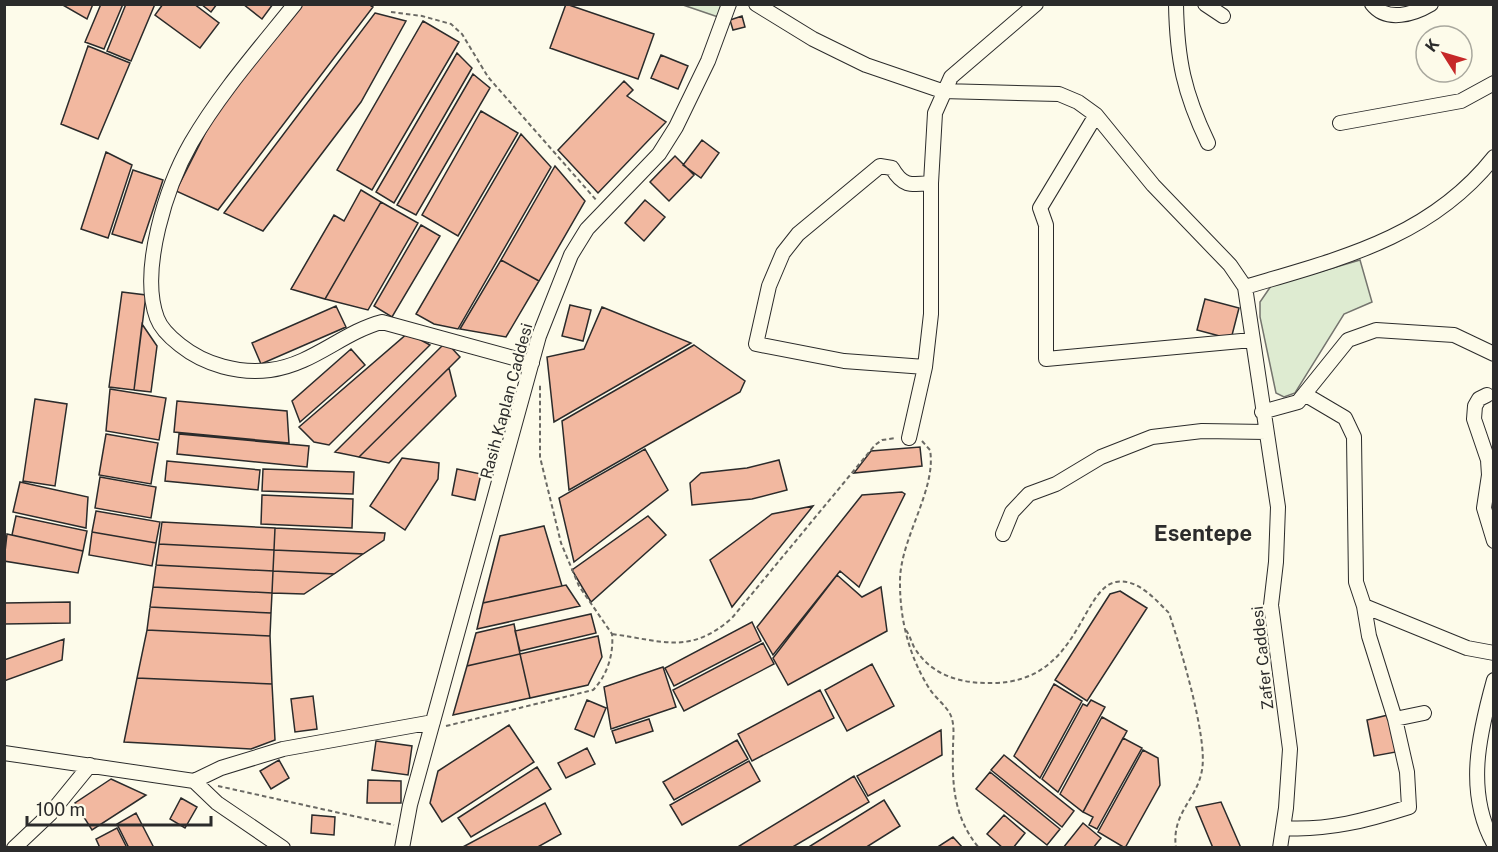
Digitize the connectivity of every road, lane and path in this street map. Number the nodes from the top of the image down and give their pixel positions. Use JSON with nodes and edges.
{"nodes":[{"id":1,"x":295,"y":4,"type":"edge"},
{"id":2,"x":729,"y":4,"type":"edge"},
{"id":3,"x":756,"y":4,"type":"edge"},
{"id":4,"x":1036,"y":4,"type":"edge"},
{"id":5,"x":1176,"y":4,"type":"edge"},
{"id":6,"x":1205,"y":4,"type":"edge"},
{"id":7,"x":1431,"y":4,"type":"edge"},
{"id":8,"x":1382,"y":7,"type":"edge"},
{"id":9,"x":391,"y":12,"type":"dead end"},
{"id":10,"x":1223,"y":15,"type":"dead end"},
{"id":11,"x":1494,"y":83,"type":"edge"},
{"id":12,"x":942,"y":91,"type":"junction"},
{"id":13,"x":1096,"y":115,"type":"junction"},
{"id":14,"x":1340,"y":123,"type":"dead end"},
{"id":15,"x":1208,"y":143,"type":"dead end"},
{"id":16,"x":1494,"y":157,"type":"edge"},
{"id":17,"x":931,"y":183,"type":"junction"},
{"id":18,"x":604,"y":209,"type":"junction"},
{"id":19,"x":1245,"y":286,"type":"junction"},
{"id":20,"x":1252,"y":340,"type":"junction"},
{"id":21,"x":1494,"y":354,"type":"edge"},
{"id":22,"x":532,"y":363,"type":"junction"},
{"id":23,"x":925,"y":367,"type":"junction"},
{"id":24,"x":540,"y":381,"type":"dead end"},
{"id":25,"x":1306,"y":395,"type":"junction"},
{"id":26,"x":1487,"y":395,"type":"dead end"},
{"id":27,"x":1262,"y":412,"type":"junction"},
{"id":28,"x":1266,"y":432,"type":"junction"},
{"id":29,"x":909,"y":438,"type":"junction"},
{"id":30,"x":1003,"y":534,"type":"dead end"},
{"id":31,"x":1494,"y":542,"type":"edge"},
{"id":32,"x":1364,"y":606,"type":"junction"},
{"id":33,"x":905,"y":629,"type":"junction"},
{"id":34,"x":612,"y":634,"type":"junction"},
{"id":35,"x":1494,"y":653,"type":"edge"},
{"id":36,"x":1494,"y":680,"type":"edge"},
{"id":37,"x":1424,"y":713,"type":"dead end"},
{"id":38,"x":1395,"y":719,"type":"junction"},
{"id":39,"x":432,"y":726,"type":"junction"},
{"id":40,"x":4,"y":753,"type":"edge"},
{"id":41,"x":90,"y":765,"type":"junction"},
{"id":42,"x":194,"y":781,"type":"junction"},
{"id":43,"x":216,"y":786,"type":"dead end"},
{"id":44,"x":405,"y":828,"type":"junction"},
{"id":45,"x":1284,"y":828,"type":"junction"},
{"id":46,"x":1494,"y":844,"type":"edge"},
{"id":47,"x":14,"y":848,"type":"edge"},
{"id":48,"x":283,"y":848,"type":"edge"},
{"id":49,"x":402,"y":848,"type":"edge"},
{"id":50,"x":979,"y":848,"type":"edge"},
{"id":51,"x":1176,"y":848,"type":"edge"},
{"id":52,"x":1280,"y":848,"type":"edge"}],
"edges":[{"from":1,"to":22,"type":"street"},
{"from":2,"to":18,"type":"street","name":"Rasih Kaplan Caddesi"},
{"from":3,"to":12,"type":"street"},
{"from":4,"to":12,"type":"street"},
{"from":5,"to":15,"type":"street"},
{"from":6,"to":10,"type":"street"},
{"from":7,"to":8,"type":"street"},
{"from":9,"to":18,"type":"path"},
{"from":11,"to":14,"type":"street"},
{"from":12,"to":13,"type":"street"},
{"from":12,"to":17,"type":"street"},
{"from":13,"to":19,"type":"street"},
{"from":13,"to":20,"type":"street"},
{"from":16,"to":19,"type":"street"},
{"from":17,"to":23,"type":"street"},
{"from":17,"to":23,"type":"street"},
{"from":18,"to":22,"type":"street","name":"Rasih Kaplan Caddesi"},
{"from":19,"to":20,"type":"street","name":"Zafer Caddesi"},
{"from":20,"to":27,"type":"street","name":"Zafer Caddesi"},
{"from":21,"to":25,"type":"street"},
{"from":22,"to":39,"type":"street","name":"Rasih Kaplan Caddesi"},
{"from":23,"to":29,"type":"street"},
{"from":24,"to":34,"type":"path"},
{"from":25,"to":27,"type":"street"},
{"from":25,"to":32,"type":"street"},
{"from":26,"to":31,"type":"street"},
{"from":27,"to":28,"type":"street","name":"Zafer Caddesi"},
{"from":28,"to":30,"type":"street"},
{"from":28,"to":45,"type":"street","name":"Zafer Caddesi"},
{"from":29,"to":33,"type":"path"},
{"from":29,"to":34,"type":"path"},
{"from":32,"to":35,"type":"street"},
{"from":32,"to":38,"type":"street"},
{"from":33,"to":50,"type":"path"},
{"from":33,"to":51,"type":"path"},
{"from":34,"to":39,"type":"path"},
{"from":36,"to":46,"type":"street"},
{"from":37,"to":38,"type":"street"},
{"from":38,"to":45,"type":"street"},
{"from":39,"to":42,"type":"street"},
{"from":39,"to":44,"type":"street","name":"Rasih Kaplan Caddesi"},
{"from":40,"to":41,"type":"street"},
{"from":41,"to":42,"type":"street"},
{"from":41,"to":47,"type":"street"},
{"from":42,"to":48,"type":"street"},
{"from":43,"to":44,"type":"path"},
{"from":44,"to":49,"type":"street","name":"Rasih Kaplan Caddesi"},
{"from":45,"to":52,"type":"street","name":"Zafer Caddesi"}]}
